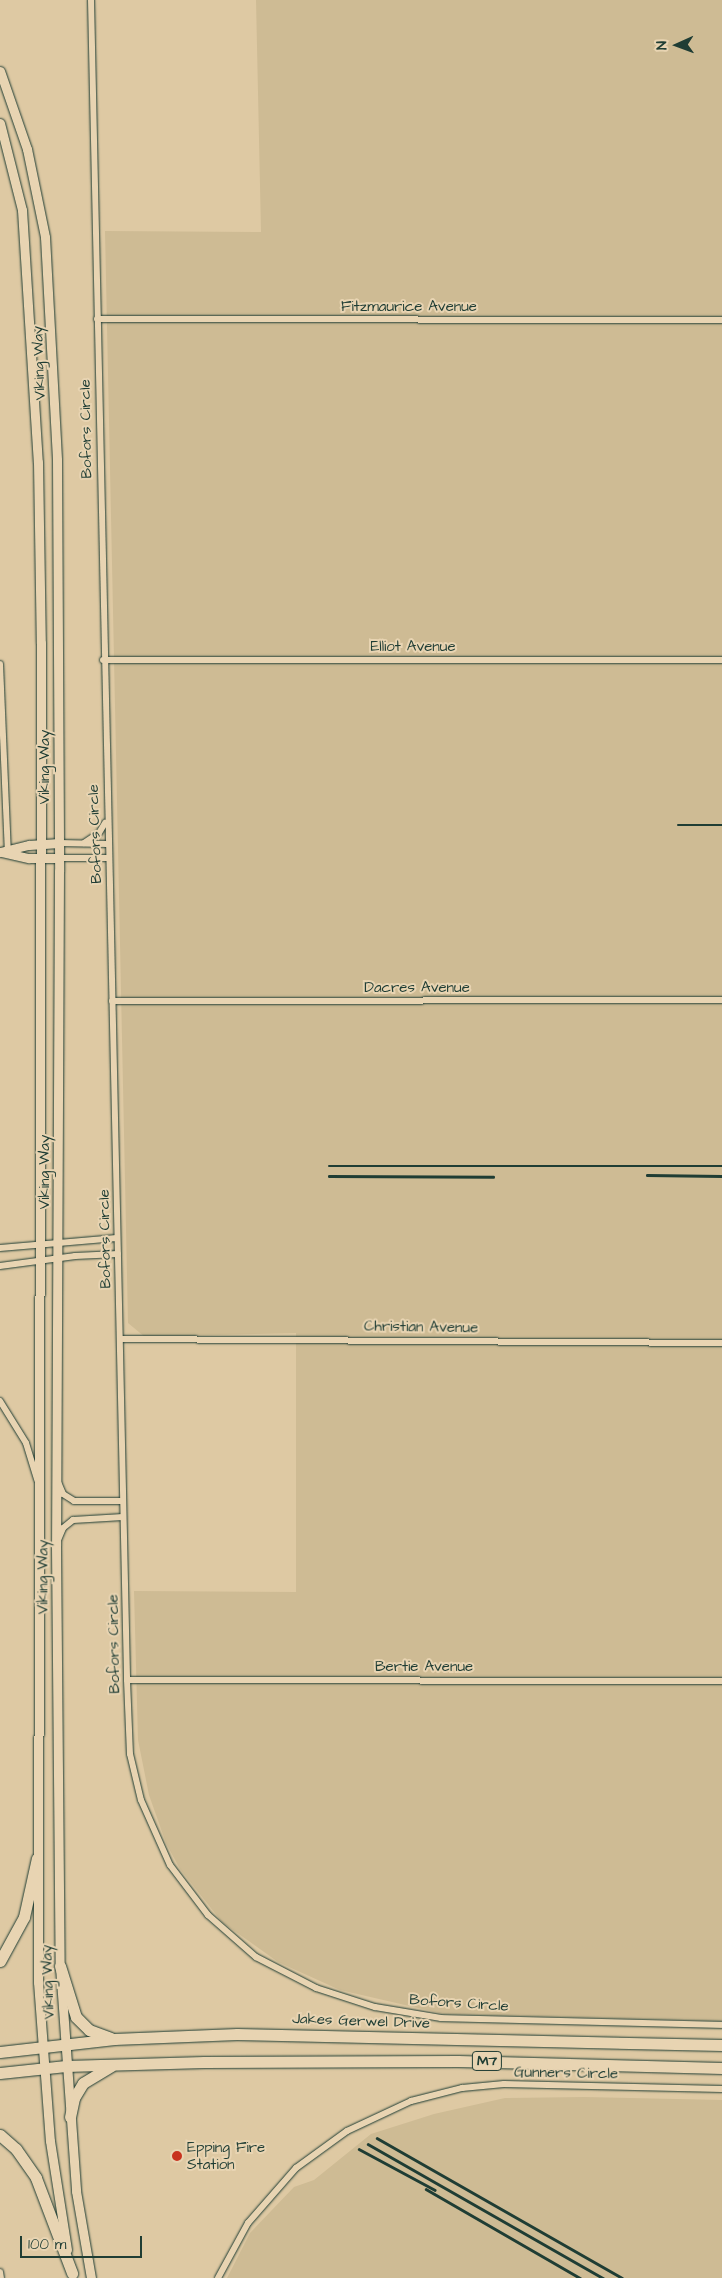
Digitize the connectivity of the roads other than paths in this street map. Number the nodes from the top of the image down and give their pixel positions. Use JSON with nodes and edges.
{"nodes":[{"id":1,"x":90,"y":0,"type":"edge"},
{"id":2,"x":0,"y":71,"type":"edge"},
{"id":3,"x":0,"y":123,"type":"edge"},
{"id":4,"x":97,"y":319,"type":"junction"},
{"id":5,"x":722,"y":320,"type":"edge"},
{"id":6,"x":103,"y":660,"type":"junction"},
{"id":7,"x":722,"y":660,"type":"edge"},
{"id":8,"x":0,"y":664,"type":"edge"},
{"id":9,"x":2,"y":754,"type":"edge"},
{"id":10,"x":106,"y":820,"type":"junction"},
{"id":11,"x":59,"y":843,"type":"junction"},
{"id":12,"x":41,"y":844,"type":"junction"},
{"id":13,"x":83,"y":844,"type":"junction"},
{"id":14,"x":107,"y":844,"type":"junction"},
{"id":15,"x":4,"y":852,"type":"edge"},
{"id":16,"x":59,"y":858,"type":"junction"},
{"id":17,"x":108,"y":858,"type":"junction"},
{"id":18,"x":41,"y":859,"type":"junction"},
{"id":19,"x":722,"y":1000,"type":"edge"},
{"id":20,"x":112,"y":1001,"type":"junction"},
{"id":21,"x":117,"y":1238,"type":"junction"},
{"id":22,"x":58,"y":1241,"type":"junction"},
{"id":23,"x":40,"y":1243,"type":"junction"},
{"id":24,"x":0,"y":1248,"type":"edge"},
{"id":25,"x":118,"y":1254,"type":"junction"},
{"id":26,"x":58,"y":1258,"type":"junction"},
{"id":27,"x":40,"y":1261,"type":"junction"},
{"id":28,"x":0,"y":1266,"type":"edge"},
{"id":29,"x":120,"y":1338,"type":"junction"},
{"id":30,"x":722,"y":1343,"type":"edge"},
{"id":31,"x":0,"y":1401,"type":"edge"},
{"id":32,"x":56,"y":1473,"type":"junction"},
{"id":33,"x":40,"y":1491,"type":"junction"},
{"id":34,"x":122,"y":1501,"type":"junction"},
{"id":35,"x":123,"y":1517,"type":"junction"},
{"id":36,"x":56,"y":1546,"type":"junction"},
{"id":37,"x":127,"y":1680,"type":"junction"},
{"id":38,"x":722,"y":1681,"type":"edge"},
{"id":39,"x":37,"y":1858,"type":"junction"},
{"id":40,"x":0,"y":1961,"type":"edge"},
{"id":41,"x":60,"y":1966,"type":"junction"},
{"id":42,"x":722,"y":2025,"type":"edge"},
{"id":43,"x":114,"y":2039,"type":"junction"},
{"id":44,"x":64,"y":2045,"type":"junction"},
{"id":45,"x":722,"y":2045,"type":"edge"},
{"id":46,"x":42,"y":2048,"type":"junction"},
{"id":47,"x":0,"y":2052,"type":"edge"},
{"id":48,"x":117,"y":2064,"type":"junction"},
{"id":49,"x":66,"y":2066,"type":"junction"},
{"id":50,"x":44,"y":2068,"type":"junction"},
{"id":51,"x":722,"y":2068,"type":"edge"},
{"id":52,"x":0,"y":2074,"type":"edge"},
{"id":53,"x":722,"y":2089,"type":"edge"},
{"id":54,"x":70,"y":2117,"type":"junction"},
{"id":55,"x":0,"y":2135,"type":"edge"},
{"id":56,"x":0,"y":2272,"type":"edge"},
{"id":57,"x":73,"y":2276,"type":"edge"},
{"id":58,"x":1,"y":2278,"type":"edge"},
{"id":59,"x":91,"y":2278,"type":"edge"},
{"id":60,"x":218,"y":2278,"type":"edge"}],
"edges":[{"from":1,"to":4,"type":"street","name":"Bofors Circle"},
{"from":2,"to":11,"type":"main road","name":"Viking Way"},
{"from":3,"to":12,"type":"main road","name":"Viking Way"},
{"from":4,"to":5,"type":"street","name":"Fitzmaurice Avenue"},
{"from":4,"to":6,"type":"street","name":"Bofors Circle"},
{"from":6,"to":7,"type":"street","name":"Elliot Avenue"},
{"from":6,"to":10,"type":"street","name":"Bofors Circle"},
{"from":8,"to":9,"type":"street"},
{"from":9,"to":15,"type":"street"},
{"from":10,"to":13,"type":"street"},
{"from":10,"to":14,"type":"street","name":"Bofors Circle"},
{"from":11,"to":12,"type":"main road"},
{"from":11,"to":13,"type":"street"},
{"from":11,"to":16,"type":"main road","name":"Viking Way"},
{"from":12,"to":15,"type":"main road"},
{"from":12,"to":18,"type":"main road","name":"Viking Way"},
{"from":13,"to":14,"type":"street"},
{"from":14,"to":17,"type":"street","name":"Bofors Circle"},
{"from":15,"to":18,"type":"main road"},
{"from":16,"to":17,"type":"street"},
{"from":16,"to":18,"type":"main road"},
{"from":16,"to":22,"type":"main road","name":"Viking Way"},
{"from":17,"to":20,"type":"street","name":"Bofors Circle"},
{"from":18,"to":23,"type":"main road","name":"Viking Way"},
{"from":19,"to":20,"type":"street","name":"Dacres Avenue"},
{"from":20,"to":21,"type":"street","name":"Bofors Circle"},
{"from":21,"to":22,"type":"street"},
{"from":21,"to":25,"type":"street","name":"Bofors Circle"},
{"from":22,"to":23,"type":"street"},
{"from":22,"to":26,"type":"main road","name":"Viking Way"},
{"from":23,"to":24,"type":"street"},
{"from":23,"to":27,"type":"main road","name":"Viking Way"},
{"from":25,"to":26,"type":"street"},
{"from":25,"to":29,"type":"street","name":"Bofors Circle"},
{"from":26,"to":27,"type":"street"},
{"from":26,"to":32,"type":"main road","name":"Viking Way"},
{"from":27,"to":28,"type":"street"},
{"from":27,"to":33,"type":"main road","name":"Viking Way"},
{"from":29,"to":30,"type":"street","name":"Christian Avenue"},
{"from":29,"to":34,"type":"street","name":"Bofors Circle"},
{"from":31,"to":33,"type":"street"},
{"from":32,"to":34,"type":"street"},
{"from":32,"to":36,"type":"main road","name":"Viking Way"},
{"from":33,"to":39,"type":"main road","name":"Viking Way"},
{"from":34,"to":35,"type":"street","name":"Bofors Circle"},
{"from":35,"to":36,"type":"street"},
{"from":35,"to":37,"type":"street","name":"Bofors Circle"},
{"from":36,"to":41,"type":"main road","name":"Viking Way"},
{"from":37,"to":38,"type":"street","name":"Bertie Avenue"},
{"from":37,"to":42,"type":"street","name":"Bofors Circle"},
{"from":39,"to":40,"type":"highway"},
{"from":39,"to":46,"type":"main road","name":"Viking Way"},
{"from":41,"to":43,"type":"highway"},
{"from":41,"to":44,"type":"main road","name":"Viking Way"},
{"from":43,"to":44,"type":"highway","name":"Jakes Gerwel Drive","number":"M7"},
{"from":43,"to":45,"type":"highway","name":"Jakes Gerwel Drive","number":"M7"},
{"from":44,"to":46,"type":"highway","name":"Jakes Gerwel Drive","number":"M7"},
{"from":44,"to":49,"type":"main road","name":"Viking Way"},
{"from":46,"to":47,"type":"highway","name":"Jakes Gerwel Drive","number":"M7"},
{"from":46,"to":50,"type":"main road","name":"Viking Way"},
{"from":48,"to":49,"type":"highway","number":"M7"},
{"from":48,"to":51,"type":"highway","number":"M7"},
{"from":48,"to":54,"type":"highway"},
{"from":49,"to":50,"type":"highway","number":"M7"},
{"from":49,"to":54,"type":"main road","name":"Viking Way"},
{"from":50,"to":52,"type":"highway","number":"M7"},
{"from":50,"to":57,"type":"main road","name":"Viking Way"},
{"from":53,"to":60,"type":"street","name":"Gunners Circle"},
{"from":54,"to":59,"type":"main road","name":"Viking Way"},
{"from":55,"to":57,"type":"highway"},
{"from":56,"to":58,"type":"street"}]}
